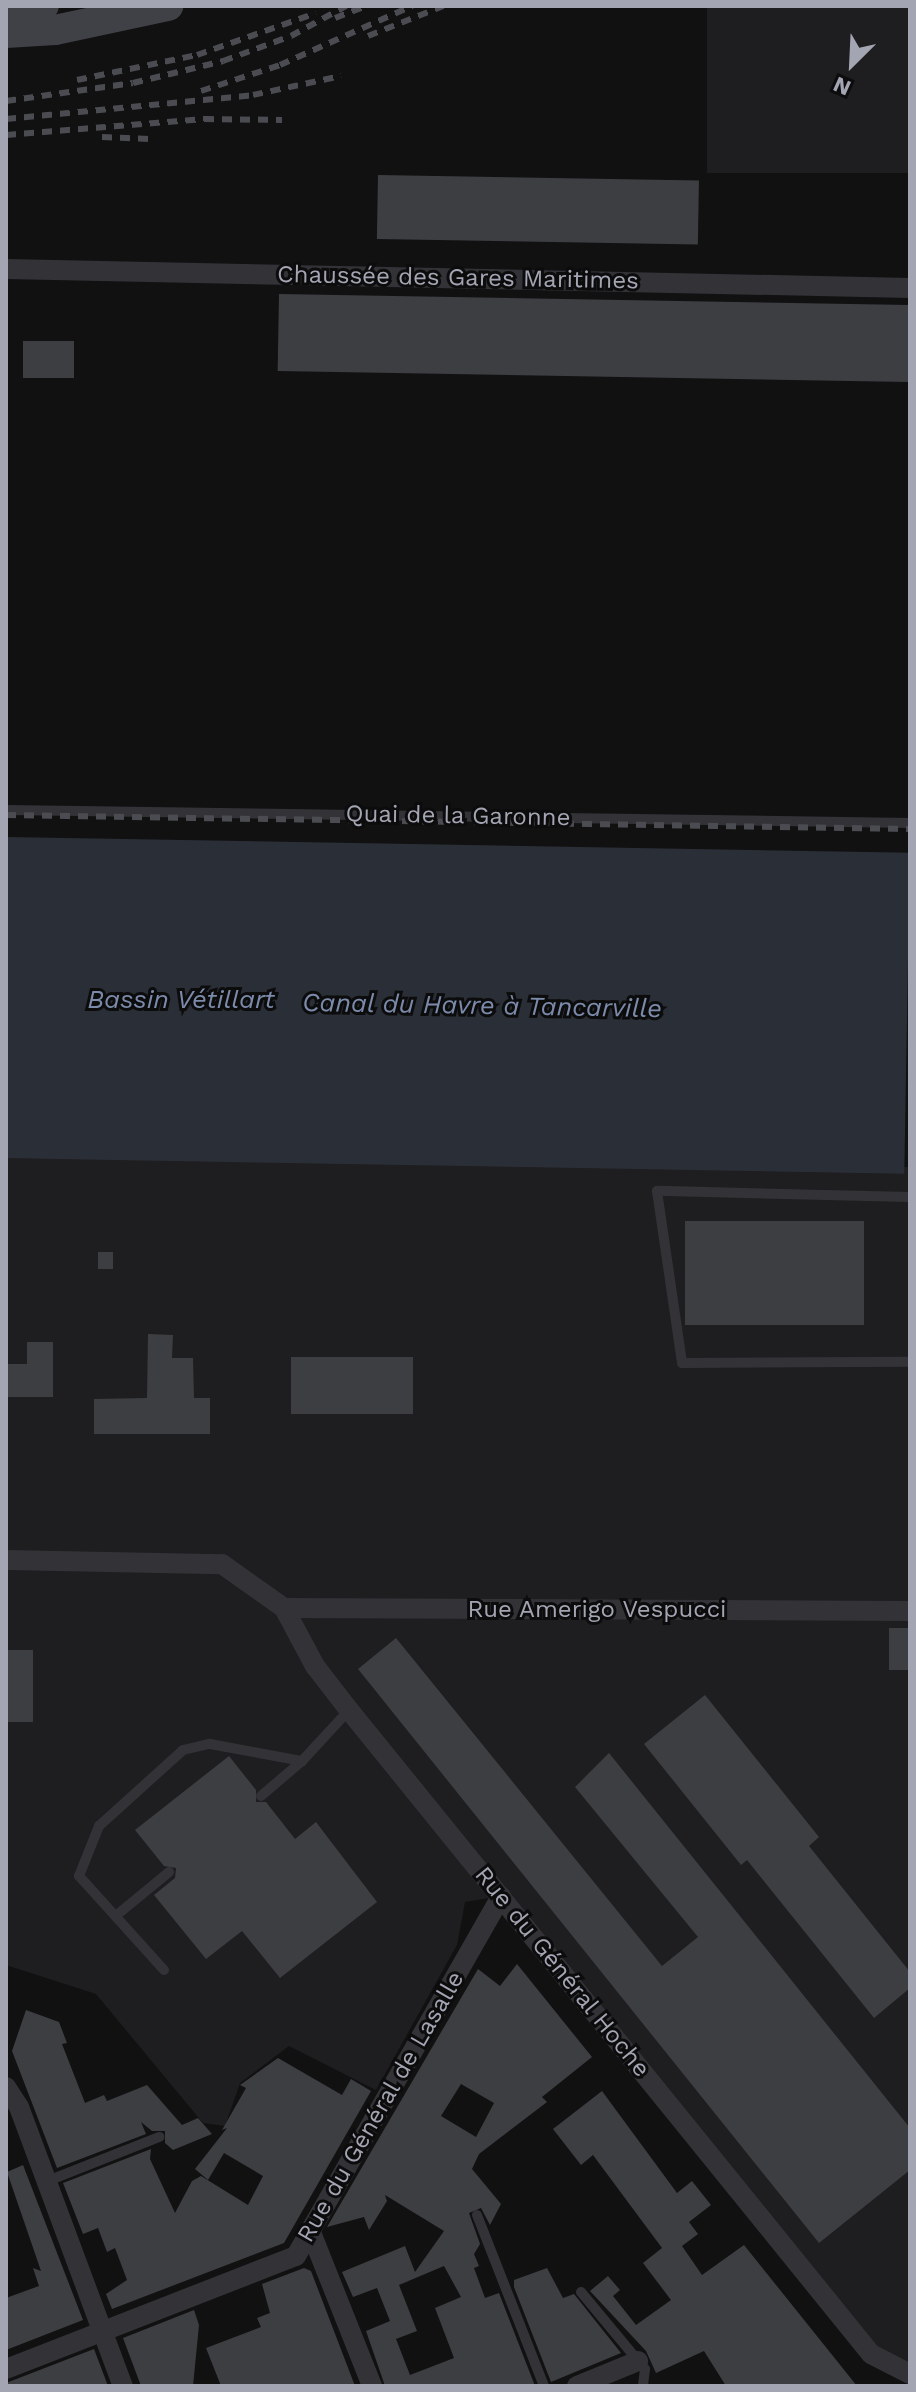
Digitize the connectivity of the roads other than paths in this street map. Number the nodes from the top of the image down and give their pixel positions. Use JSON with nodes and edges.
{"nodes":[{"id":1,"x":44,"y":6,"type":"edge"},
{"id":2,"x":168,"y":6,"type":"edge"},
{"id":3,"x":7,"y":8,"type":"edge"},
{"id":4,"x":6,"y":33,"type":"edge"},
{"id":5,"x":6,"y":269,"type":"edge"},
{"id":6,"x":910,"y":288,"type":"edge"},
{"id":7,"x":6,"y":810,"type":"edge"},
{"id":8,"x":910,"y":823,"type":"edge"},
{"id":9,"x":910,"y":1197,"type":"edge"},
{"id":10,"x":910,"y":1362,"type":"edge"},
{"id":11,"x":6,"y":1560,"type":"edge"},
{"id":12,"x":284,"y":1608,"type":"junction"},
{"id":13,"x":910,"y":1611,"type":"edge"},
{"id":14,"x":349,"y":1710,"type":"junction"},
{"id":15,"x":302,"y":1761,"type":"junction"},
{"id":16,"x":261,"y":1796,"type":"dead end"},
{"id":17,"x":169,"y":1872,"type":"dead end"},
{"id":18,"x":501,"y":1896,"type":"junction"},
{"id":19,"x":118,"y":1914,"type":"junction"},
{"id":20,"x":164,"y":1970,"type":"dead end"},
{"id":21,"x":6,"y":2087,"type":"edge"},
{"id":22,"x":159,"y":2137,"type":"dead end"},
{"id":23,"x":44,"y":2183,"type":"junction"},
{"id":24,"x":477,"y":2215,"type":"dead end"},
{"id":25,"x":310,"y":2230,"type":"junction"},
{"id":26,"x":581,"y":2292,"type":"dead end"},
{"id":27,"x":103,"y":2331,"type":"junction"},
{"id":28,"x":638,"y":2361,"type":"junction"},
{"id":29,"x":6,"y":2369,"type":"edge"},
{"id":30,"x":910,"y":2374,"type":"edge"},
{"id":31,"x":123,"y":2386,"type":"edge"},
{"id":32,"x":372,"y":2386,"type":"edge"},
{"id":33,"x":544,"y":2386,"type":"edge"},
{"id":34,"x":577,"y":2386,"type":"edge"},
{"id":35,"x":643,"y":2386,"type":"edge"}],
"edges":[{"from":1,"to":3,"type":"main road"},
{"from":2,"to":4,"type":"main road"},
{"from":5,"to":6,"type":"street","name":"Chaussée des Gares Maritimes"},
{"from":7,"to":8,"type":"lane","name":"Quai de la Garonne"},
{"from":9,"to":10,"type":"lane"},
{"from":11,"to":12,"type":"street","name":"Rue du Général Hoche"},
{"from":12,"to":13,"type":"street","name":"Rue Amerigo Vespucci"},
{"from":12,"to":14,"type":"street","name":"Rue du Général Hoche"},
{"from":14,"to":15,"type":"lane"},
{"from":14,"to":18,"type":"street","name":"Rue du Général Hoche"},
{"from":15,"to":16,"type":"lane"},
{"from":15,"to":19,"type":"lane"},
{"from":17,"to":19,"type":"lane"},
{"from":18,"to":25,"type":"street","name":"Rue du Général de Lasalle"},
{"from":18,"to":30,"type":"street","name":"Rue du Général Hoche"},
{"from":19,"to":20,"type":"lane"},
{"from":21,"to":23,"type":"street"},
{"from":22,"to":23,"type":"lane"},
{"from":23,"to":27,"type":"street"},
{"from":24,"to":33,"type":"lane"},
{"from":25,"to":27,"type":"street","name":"Rue du Général de Lasalle"},
{"from":25,"to":32,"type":"street"},
{"from":26,"to":28,"type":"lane"},
{"from":27,"to":29,"type":"street","name":"Rue du Général de Lasalle"},
{"from":27,"to":31,"type":"street"},
{"from":28,"to":34,"type":"street"},
{"from":28,"to":35,"type":"lane"}]}
